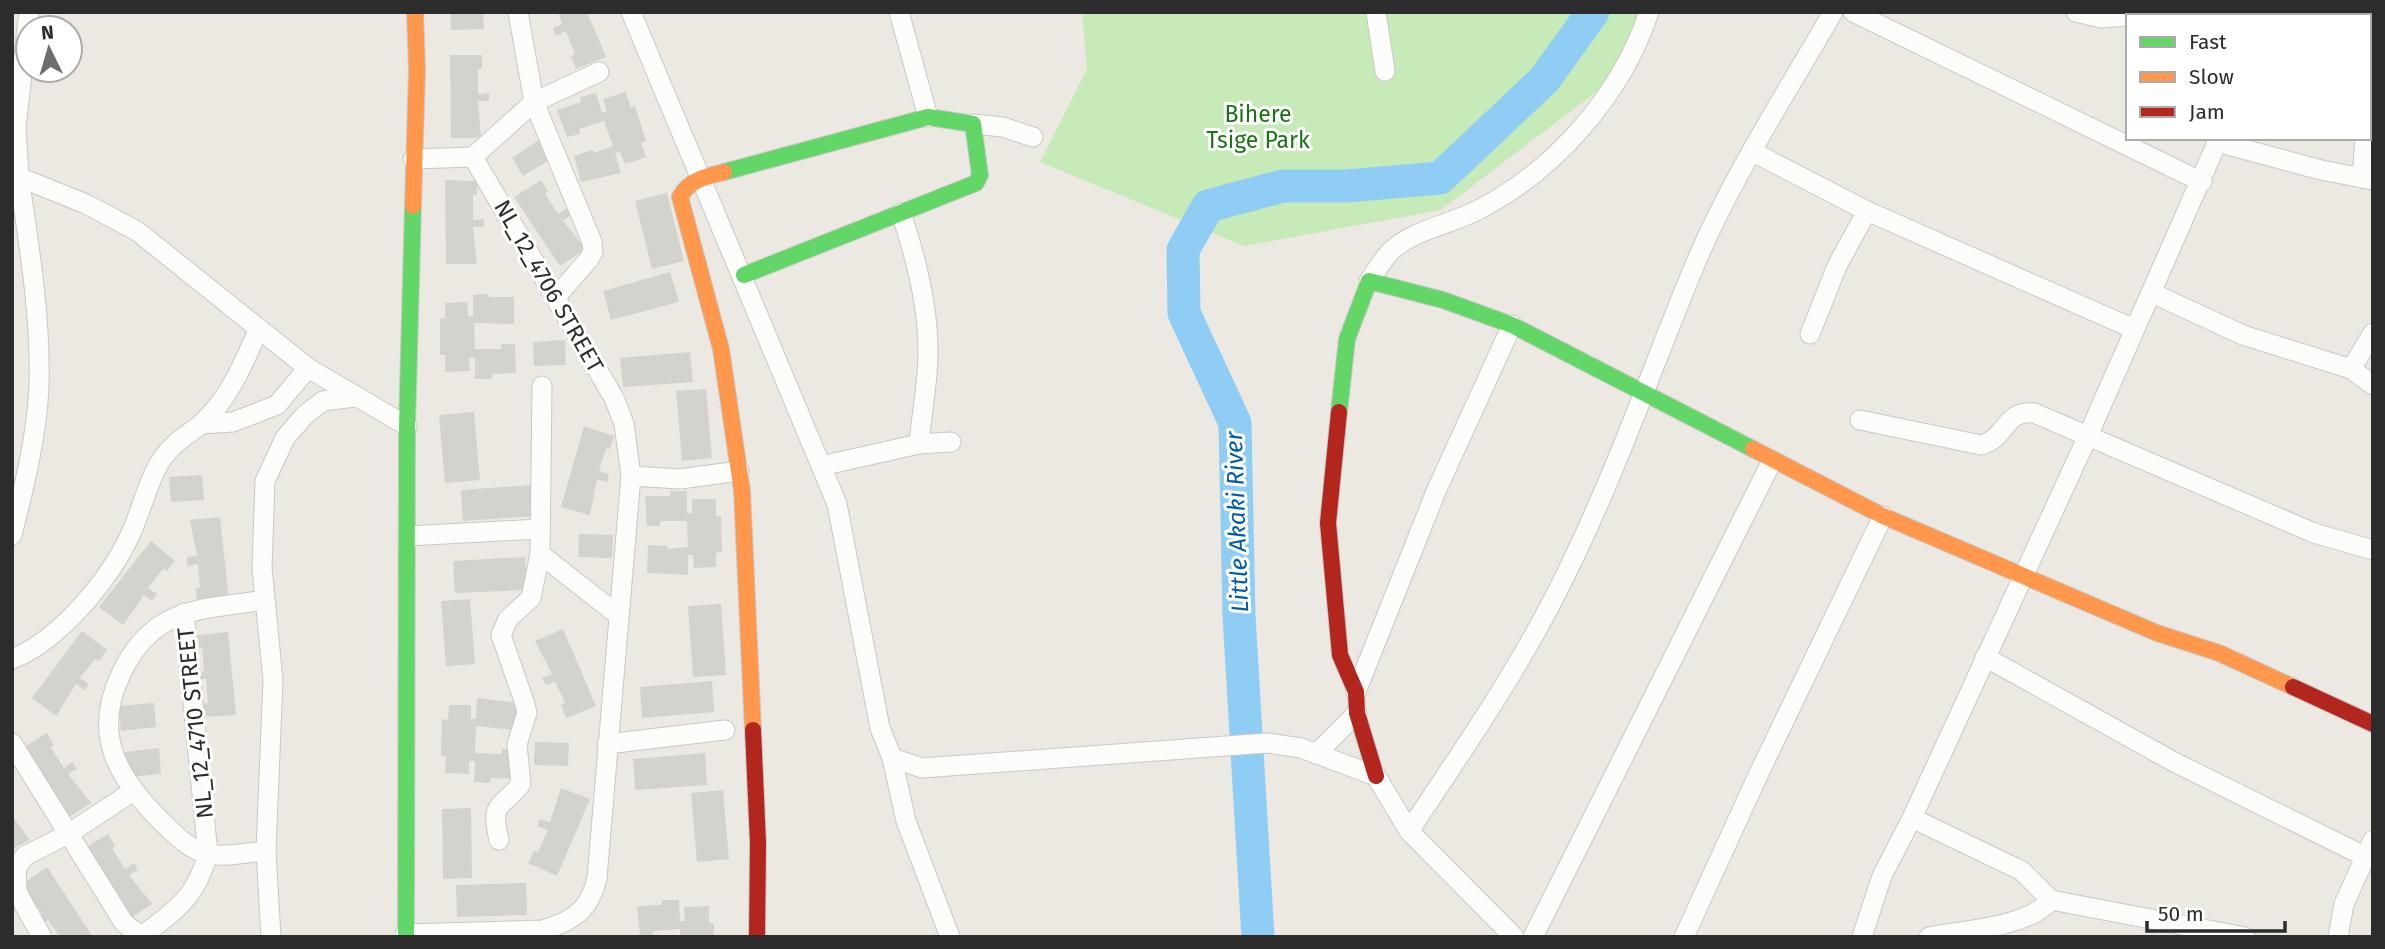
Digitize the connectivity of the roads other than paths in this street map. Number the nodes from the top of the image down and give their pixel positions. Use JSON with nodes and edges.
{"nodes":[{"id":1,"x":29,"y":12,"type":"edge"},
{"id":2,"x":415,"y":12,"type":"edge"},
{"id":3,"x":518,"y":12,"type":"edge"},
{"id":4,"x":631,"y":12,"type":"edge"},
{"id":5,"x":899,"y":12,"type":"edge"},
{"id":6,"x":1376,"y":12,"type":"edge"},
{"id":7,"x":1649,"y":12,"type":"edge"},
{"id":8,"x":1833,"y":12,"type":"edge"},
{"id":9,"x":1853,"y":12,"type":"edge"},
{"id":10,"x":2076,"y":12,"type":"edge"},
{"id":11,"x":2126,"y":16,"type":"edge"},
{"id":12,"x":2373,"y":26,"type":"edge"},
{"id":13,"x":2371,"y":51,"type":"edge"},
{"id":14,"x":1385,"y":71,"type":"dead end"},
{"id":15,"x":599,"y":72,"type":"dead end"},
{"id":16,"x":534,"y":102,"type":"junction"},
{"id":17,"x":928,"y":117,"type":"junction"},
{"id":18,"x":972,"y":124,"type":"junction"},
{"id":19,"x":1033,"y":137,"type":"dead end"},
{"id":20,"x":2218,"y":140,"type":"edge"},
{"id":21,"x":2365,"y":140,"type":"edge"},
{"id":22,"x":1753,"y":152,"type":"junction"},
{"id":23,"x":473,"y":157,"type":"junction"},
{"id":24,"x":414,"y":159,"type":"junction"},
{"id":25,"x":16,"y":176,"type":"edge"},
{"id":26,"x":701,"y":178,"type":"junction"},
{"id":27,"x":2367,"y":179,"type":"edge"},
{"id":28,"x":2202,"y":182,"type":"junction"},
{"id":29,"x":1867,"y":211,"type":"junction"},
{"id":30,"x":901,"y":213,"type":"junction"},
{"id":31,"x":744,"y":275,"type":"junction"},
{"id":32,"x":1369,"y":281,"type":"junction"},
{"id":33,"x":2152,"y":293,"type":"junction"},
{"id":34,"x":555,"y":298,"type":"junction"},
{"id":35,"x":1512,"y":325,"type":"junction"},
{"id":36,"x":259,"y":328,"type":"junction"},
{"id":37,"x":2134,"y":329,"type":"junction"},
{"id":38,"x":2373,"y":333,"type":"edge"},
{"id":39,"x":1810,"y":334,"type":"dead end"},
{"id":40,"x":308,"y":368,"type":"junction"},
{"id":41,"x":2351,"y":369,"type":"junction"},
{"id":42,"x":2373,"y":385,"type":"edge"},
{"id":43,"x":542,"y":386,"type":"dead end"},
{"id":44,"x":1645,"y":395,"type":"junction"},
{"id":45,"x":355,"y":397,"type":"junction"},
{"id":46,"x":1860,"y":420,"type":"dead end"},
{"id":47,"x":201,"y":424,"type":"junction"},
{"id":48,"x":407,"y":426,"type":"junction"},
{"id":49,"x":2087,"y":438,"type":"junction"},
{"id":50,"x":951,"y":442,"type":"dead end"},
{"id":51,"x":919,"y":444,"type":"junction"},
{"id":52,"x":1772,"y":461,"type":"junction"},
{"id":53,"x":821,"y":466,"type":"junction"},
{"id":54,"x":739,"y":471,"type":"junction"},
{"id":55,"x":631,"y":476,"type":"junction"},
{"id":56,"x":1883,"y":516,"type":"junction"},
{"id":57,"x":539,"y":529,"type":"junction"},
{"id":58,"x":12,"y":535,"type":"edge"},
{"id":59,"x":408,"y":536,"type":"junction"},
{"id":60,"x":2373,"y":550,"type":"edge"},
{"id":61,"x":540,"y":554,"type":"junction"},
{"id":62,"x":2021,"y":577,"type":"junction"},
{"id":63,"x":264,"y":600,"type":"junction"},
{"id":64,"x":184,"y":613,"type":"junction"},
{"id":65,"x":618,"y":615,"type":"junction"},
{"id":66,"x":14,"y":655,"type":"edge"},
{"id":67,"x":1985,"y":657,"type":"junction"},
{"id":68,"x":1356,"y":692,"type":"junction"},
{"id":69,"x":1357,"y":713,"type":"junction"},
{"id":70,"x":2373,"y":724,"type":"edge"},
{"id":71,"x":725,"y":730,"type":"dead end"},
{"id":72,"x":12,"y":743,"type":"edge"},
{"id":73,"x":607,"y":744,"type":"junction"},
{"id":74,"x":1316,"y":754,"type":"junction"},
{"id":75,"x":892,"y":758,"type":"junction"},
{"id":76,"x":1376,"y":776,"type":"junction"},
{"id":77,"x":132,"y":792,"type":"junction"},
{"id":78,"x":1912,"y":818,"type":"junction"},
{"id":79,"x":1409,"y":831,"type":"junction"},
{"id":80,"x":68,"y":834,"type":"junction"},
{"id":81,"x":499,"y":840,"type":"dead end"},
{"id":82,"x":2368,"y":848,"type":"edge"},
{"id":83,"x":266,"y":851,"type":"junction"},
{"id":84,"x":208,"y":854,"type":"junction"},
{"id":85,"x":2051,"y":901,"type":"junction"},
{"id":86,"x":405,"y":935,"type":"edge"},
{"id":87,"x":544,"y":935,"type":"edge"},
{"id":88,"x":142,"y":936,"type":"edge"},
{"id":89,"x":42,"y":937,"type":"edge"},
{"id":90,"x":271,"y":937,"type":"edge"},
{"id":91,"x":757,"y":937,"type":"edge"},
{"id":92,"x":950,"y":937,"type":"edge"},
{"id":93,"x":1514,"y":937,"type":"edge"},
{"id":94,"x":1533,"y":937,"type":"edge"},
{"id":95,"x":1684,"y":937,"type":"edge"},
{"id":96,"x":1862,"y":937,"type":"edge"},
{"id":97,"x":1929,"y":937,"type":"edge"},
{"id":98,"x":2245,"y":937,"type":"edge"},
{"id":99,"x":2338,"y":937,"type":"edge"}],
"edges":[{"from":1,"to":25,"type":"street"},
{"from":2,"to":24,"type":"street"},
{"from":3,"to":16,"type":"street"},
{"from":4,"to":26,"type":"street"},
{"from":5,"to":17,"type":"street"},
{"from":6,"to":14,"type":"street"},
{"from":7,"to":32,"type":"street"},
{"from":8,"to":22,"type":"street"},
{"from":9,"to":28,"type":"street"},
{"from":10,"to":11,"type":"street"},
{"from":12,"to":13,"type":"street"},
{"from":15,"to":16,"type":"street"},
{"from":16,"to":23,"type":"street"},
{"from":16,"to":34,"type":"street"},
{"from":17,"to":18,"type":"street"},
{"from":17,"to":26,"type":"street"},
{"from":18,"to":19,"type":"street"},
{"from":18,"to":30,"type":"street"},
{"from":20,"to":27,"type":"street"},
{"from":20,"to":28,"type":"street"},
{"from":21,"to":27,"type":"street"},
{"from":22,"to":29,"type":"street"},
{"from":22,"to":44,"type":"street"},
{"from":23,"to":24,"type":"street"},
{"from":23,"to":34,"type":"street","name":"NL_12_4706 STREET"},
{"from":24,"to":48,"type":"street"},
{"from":25,"to":36,"type":"street"},
{"from":25,"to":58,"type":"street"},
{"from":26,"to":31,"type":"street"},
{"from":26,"to":54,"type":"street"},
{"from":28,"to":33,"type":"street"},
{"from":29,"to":37,"type":"street"},
{"from":29,"to":39,"type":"street"},
{"from":30,"to":31,"type":"street"},
{"from":30,"to":51,"type":"street"},
{"from":31,"to":53,"type":"street"},
{"from":32,"to":35,"type":"street"},
{"from":32,"to":68,"type":"street"},
{"from":33,"to":37,"type":"street"},
{"from":33,"to":41,"type":"street"},
{"from":34,"to":55,"type":"street","name":"NL_12_4706 STREET"},
{"from":35,"to":44,"type":"street"},
{"from":35,"to":68,"type":"street"},
{"from":36,"to":40,"type":"street"},
{"from":36,"to":47,"type":"street"},
{"from":37,"to":49,"type":"street"},
{"from":38,"to":41,"type":"street"},
{"from":40,"to":45,"type":"street"},
{"from":40,"to":47,"type":"street"},
{"from":41,"to":42,"type":"street"},
{"from":43,"to":57,"type":"street"},
{"from":44,"to":52,"type":"street"},
{"from":44,"to":79,"type":"street"},
{"from":45,"to":48,"type":"street"},
{"from":45,"to":63,"type":"street"},
{"from":46,"to":49,"type":"street"},
{"from":47,"to":66,"type":"street"},
{"from":48,"to":59,"type":"street"},
{"from":49,"to":60,"type":"street"},
{"from":49,"to":62,"type":"street"},
{"from":50,"to":51,"type":"street"},
{"from":51,"to":53,"type":"street"},
{"from":52,"to":56,"type":"street"},
{"from":52,"to":94,"type":"street"},
{"from":53,"to":75,"type":"street"},
{"from":54,"to":55,"type":"street"},
{"from":54,"to":91,"type":"street"},
{"from":55,"to":65,"type":"street","name":"NL_12_4706 STREET"},
{"from":56,"to":62,"type":"street"},
{"from":56,"to":95,"type":"street"},
{"from":57,"to":59,"type":"street"},
{"from":57,"to":61,"type":"street"},
{"from":59,"to":86,"type":"street"},
{"from":61,"to":65,"type":"street"},
{"from":61,"to":81,"type":"street"},
{"from":62,"to":67,"type":"street"},
{"from":62,"to":70,"type":"street"},
{"from":63,"to":64,"type":"street"},
{"from":63,"to":83,"type":"street"},
{"from":64,"to":77,"type":"street","name":"NL_12_4710 STREET"},
{"from":64,"to":84,"type":"street","name":"NL_12_4710 STREET"},
{"from":65,"to":73,"type":"street","name":"NL_12_4706 STREET"},
{"from":67,"to":78,"type":"street"},
{"from":67,"to":82,"type":"street"},
{"from":68,"to":69,"type":"street"},
{"from":69,"to":74,"type":"street"},
{"from":69,"to":76,"type":"street"},
{"from":71,"to":73,"type":"street"},
{"from":72,"to":80,"type":"street","name":"NL_12_4710 STREET"},
{"from":73,"to":87,"type":"street","name":"NL_12_4706 STREET"},
{"from":74,"to":75,"type":"street"},
{"from":74,"to":76,"type":"street"},
{"from":75,"to":92,"type":"street"},
{"from":76,"to":79,"type":"street"},
{"from":77,"to":80,"type":"street"},
{"from":77,"to":84,"type":"street","name":"NL_12_4710 STREET"},
{"from":78,"to":85,"type":"street"},
{"from":78,"to":96,"type":"street"},
{"from":79,"to":93,"type":"street"},
{"from":80,"to":88,"type":"street","name":"NL_12_4710 STREET"},
{"from":80,"to":89,"type":"street"},
{"from":82,"to":99,"type":"street"},
{"from":83,"to":84,"type":"street"},
{"from":83,"to":90,"type":"street"},
{"from":84,"to":88,"type":"street","name":"NL_12_4710 STREET"},
{"from":85,"to":97,"type":"street"},
{"from":85,"to":98,"type":"street"},
{"from":86,"to":87,"type":"street","name":"NL_12_4706 STREET"}]}
